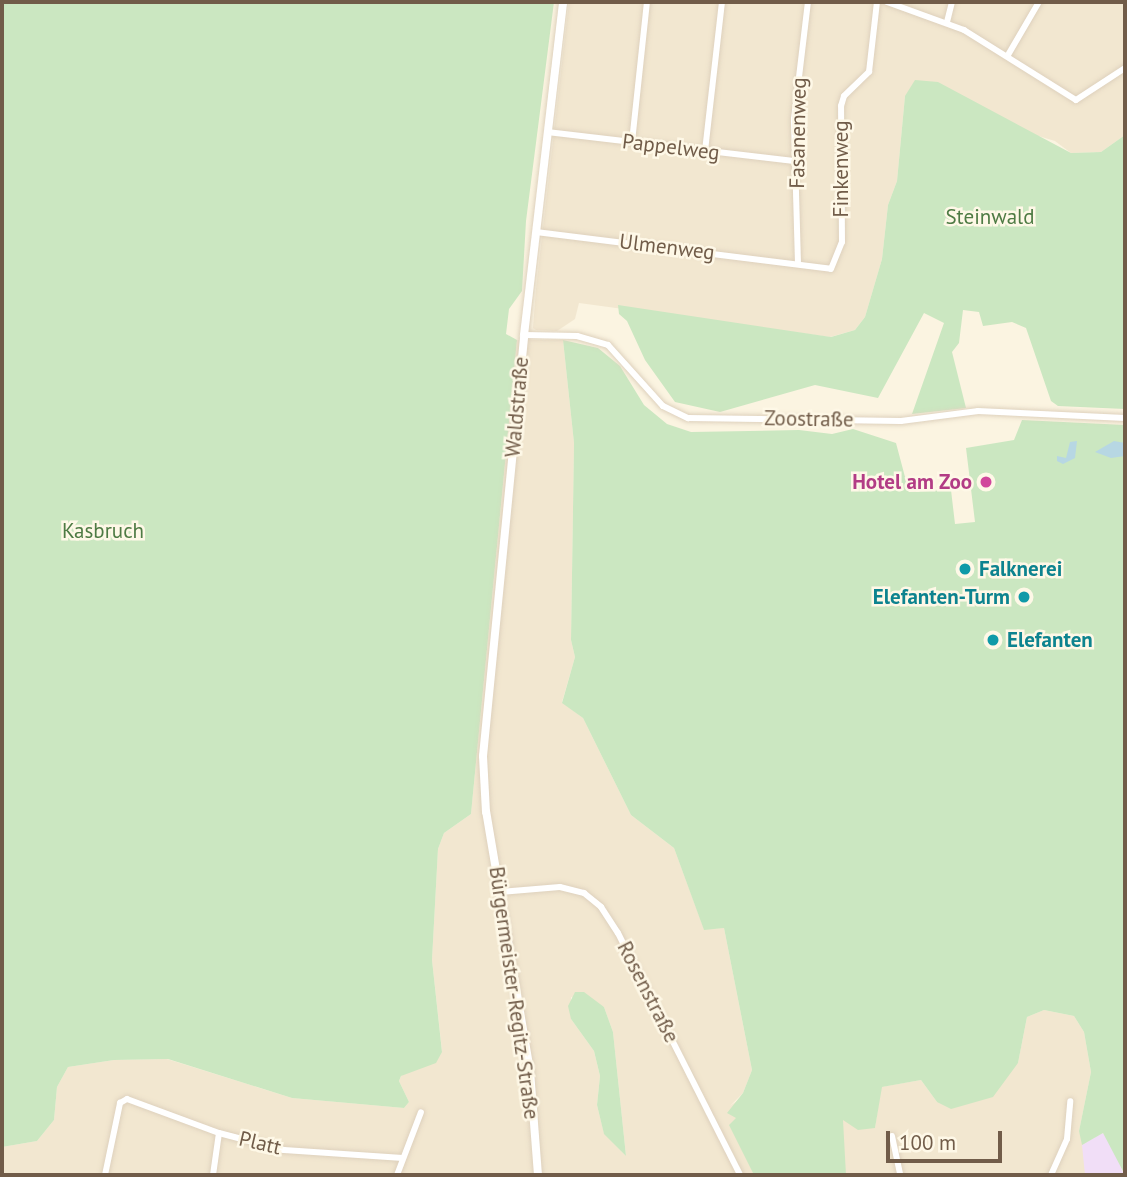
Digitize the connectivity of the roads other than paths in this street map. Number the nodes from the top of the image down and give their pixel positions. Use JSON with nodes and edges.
{"nodes":[{"id":1,"x":563,"y":2,"type":"edge"},
{"id":2,"x":648,"y":2,"type":"edge"},
{"id":3,"x":722,"y":2,"type":"edge"},
{"id":4,"x":808,"y":2,"type":"edge"},
{"id":5,"x":877,"y":2,"type":"edge"},
{"id":6,"x":887,"y":2,"type":"edge"},
{"id":7,"x":952,"y":2,"type":"edge"},
{"id":8,"x":1039,"y":2,"type":"edge"},
{"id":9,"x":947,"y":22,"type":"junction"},
{"id":10,"x":1008,"y":55,"type":"junction"},
{"id":11,"x":1125,"y":68,"type":"edge"},
{"id":12,"x":548,"y":132,"type":"junction"},
{"id":13,"x":632,"y":142,"type":"junction"},
{"id":14,"x":705,"y":151,"type":"junction"},
{"id":15,"x":795,"y":161,"type":"junction"},
{"id":16,"x":536,"y":232,"type":"junction"},
{"id":17,"x":798,"y":264,"type":"junction"},
{"id":18,"x":524,"y":335,"type":"junction"},
{"id":19,"x":1125,"y":418,"type":"edge"},
{"id":20,"x":486,"y":812,"type":"joint"},
{"id":21,"x":500,"y":892,"type":"junction"},
{"id":22,"x":1070,"y":1101,"type":"dead end"},
{"id":23,"x":421,"y":1112,"type":"dead end"},
{"id":24,"x":219,"y":1133,"type":"junction"},
{"id":25,"x":892,"y":1136,"type":"dead end"},
{"id":26,"x":403,"y":1158,"type":"junction"},
{"id":27,"x":103,"y":1175,"type":"edge"},
{"id":28,"x":213,"y":1175,"type":"edge"},
{"id":29,"x":397,"y":1175,"type":"edge"},
{"id":30,"x":538,"y":1175,"type":"edge"},
{"id":31,"x":740,"y":1175,"type":"edge"},
{"id":32,"x":900,"y":1175,"type":"edge"},
{"id":33,"x":1051,"y":1175,"type":"edge"}],
"edges":[{"from":1,"to":12,"type":"street","name":"Waldstraße"},
{"from":2,"to":13,"type":"street"},
{"from":3,"to":14,"type":"street"},
{"from":4,"to":15,"type":"street","name":"Fasanenweg"},
{"from":5,"to":17,"type":"street","name":"Finkenweg"},
{"from":6,"to":9,"type":"street"},
{"from":7,"to":9,"type":"street"},
{"from":8,"to":10,"type":"street"},
{"from":9,"to":10,"type":"street"},
{"from":10,"to":11,"type":"street"},
{"from":12,"to":13,"type":"street","name":"Pappelweg"},
{"from":12,"to":16,"type":"street","name":"Waldstraße"},
{"from":13,"to":14,"type":"street","name":"Pappelweg"},
{"from":14,"to":15,"type":"street","name":"Pappelweg"},
{"from":15,"to":17,"type":"street","name":"Fasanenweg"},
{"from":16,"to":17,"type":"street","name":"Ulmenweg"},
{"from":16,"to":18,"type":"street","name":"Waldstraße"},
{"from":18,"to":19,"type":"street","name":"Zoostraße"},
{"from":18,"to":20,"type":"street","name":"Waldstraße"},
{"from":20,"to":21,"type":"street","name":"Bürgermeister-Regitz-Straße"},
{"from":21,"to":30,"type":"street","name":"Bürgermeister-Regitz-Straße"},
{"from":21,"to":31,"type":"street","name":"Rosenstraße"},
{"from":22,"to":33,"type":"street"},
{"from":23,"to":26,"type":"street"},
{"from":24,"to":26,"type":"street","name":"Platt"},
{"from":24,"to":27,"type":"street","name":"Platt"},
{"from":24,"to":28,"type":"street"},
{"from":25,"to":32,"type":"street"},
{"from":26,"to":29,"type":"street"}]}
